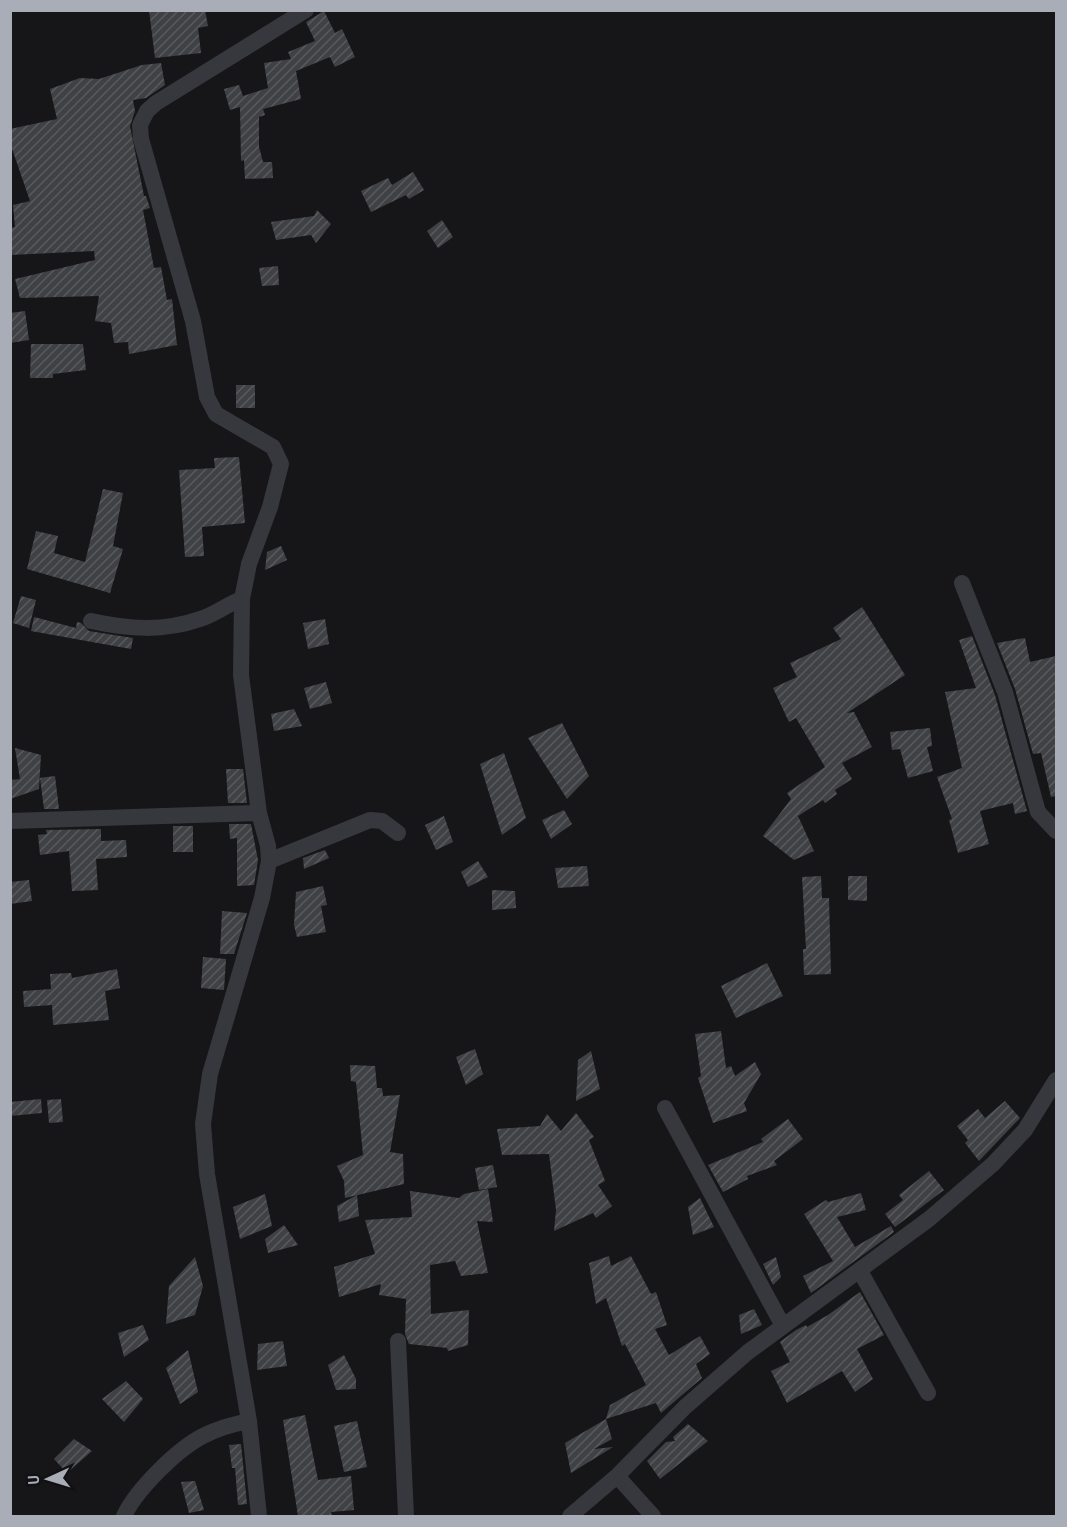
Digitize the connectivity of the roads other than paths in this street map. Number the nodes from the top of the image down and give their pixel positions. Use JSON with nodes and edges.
{"nodes":[{"id":1,"x":306,"y":10,"type":"edge"},
{"id":2,"x":962,"y":583,"type":"dead end"},
{"id":3,"x":242,"y":599,"type":"junction"},
{"id":4,"x":91,"y":621,"type":"dead end"},
{"id":5,"x":259,"y":813,"type":"junction"},
{"id":6,"x":10,"y":821,"type":"edge"},
{"id":7,"x":1056,"y":831,"type":"edge"},
{"id":8,"x":399,"y":833,"type":"dead end"},
{"id":9,"x":269,"y":861,"type":"junction"},
{"id":10,"x":1056,"y":1080,"type":"edge"},
{"id":11,"x":665,"y":1108,"type":"dead end"},
{"id":12,"x":860,"y":1271,"type":"junction"},
{"id":13,"x":783,"y":1326,"type":"junction"},
{"id":14,"x":398,"y":1341,"type":"dead end"},
{"id":15,"x":928,"y":1393,"type":"dead end"},
{"id":16,"x":249,"y":1421,"type":"junction"},
{"id":17,"x":616,"y":1476,"type":"junction"},
{"id":18,"x":124,"y":1516,"type":"edge"},
{"id":19,"x":259,"y":1516,"type":"edge"},
{"id":20,"x":406,"y":1516,"type":"edge"},
{"id":21,"x":570,"y":1516,"type":"edge"},
{"id":22,"x":653,"y":1516,"type":"edge"}],
"edges":[{"from":1,"to":3,"type":"street"},
{"from":2,"to":7,"type":"street"},
{"from":3,"to":4,"type":"street"},
{"from":3,"to":5,"type":"street"},
{"from":5,"to":6,"type":"street"},
{"from":5,"to":9,"type":"street"},
{"from":8,"to":9,"type":"street"},
{"from":9,"to":16,"type":"street"},
{"from":10,"to":12,"type":"street"},
{"from":11,"to":13,"type":"street"},
{"from":12,"to":13,"type":"street"},
{"from":12,"to":15,"type":"street"},
{"from":13,"to":17,"type":"street"},
{"from":14,"to":20,"type":"street"},
{"from":16,"to":18,"type":"street"},
{"from":16,"to":19,"type":"street"},
{"from":17,"to":21,"type":"street"},
{"from":17,"to":22,"type":"street"}]}
